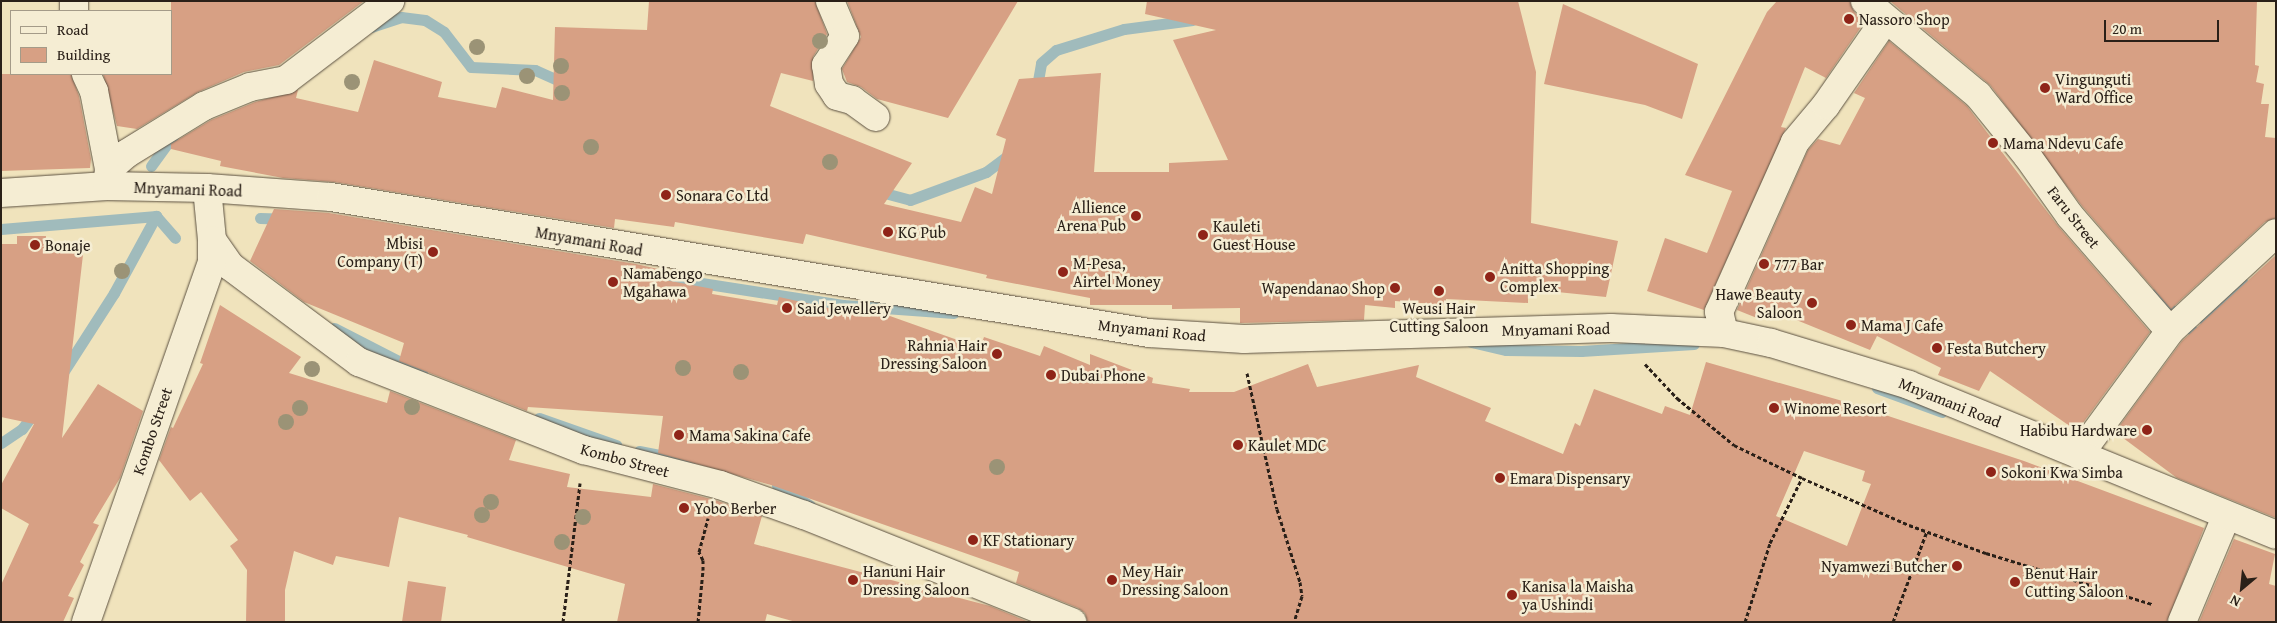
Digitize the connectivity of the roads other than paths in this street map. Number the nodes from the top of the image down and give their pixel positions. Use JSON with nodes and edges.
{"nodes":[{"id":1,"x":390,"y":1,"type":"edge"},
{"id":2,"x":830,"y":1,"type":"edge"},
{"id":3,"x":1865,"y":1,"type":"edge"},
{"id":4,"x":1886,"y":20,"type":"junction"},
{"id":5,"x":86,"y":75,"type":"edge"},
{"id":6,"x":875,"y":117,"type":"dead end"},
{"id":7,"x":108,"y":178,"type":"junction"},
{"id":8,"x":207,"y":188,"type":"junction"},
{"id":9,"x":1,"y":193,"type":"edge"},
{"id":10,"x":2276,"y":233,"type":"edge"},
{"id":11,"x":212,"y":240,"type":"junction"},
{"id":12,"x":2170,"y":331,"type":"junction"},
{"id":13,"x":1724,"y":333,"type":"junction"},
{"id":14,"x":2079,"y":455,"type":"junction"},
{"id":15,"x":2226,"y":517,"type":"junction"},
{"id":16,"x":2276,"y":535,"type":"edge"},
{"id":17,"x":2182,"y":619,"type":"edge"},
{"id":18,"x":86,"y":622,"type":"edge"},
{"id":19,"x":1072,"y":622,"type":"edge"}],
"edges":[{"from":1,"to":7,"type":"street"},
{"from":2,"to":6,"type":"street"},
{"from":3,"to":4,"type":"street","name":"Faru Street"},
{"from":4,"to":12,"type":"street","name":"Faru Street"},
{"from":4,"to":13,"type":"street"},
{"from":5,"to":7,"type":"street"},
{"from":7,"to":8,"type":"street","name":"Mnyamani Road"},
{"from":7,"to":9,"type":"street","name":"Mnyamani Road"},
{"from":8,"to":11,"type":"street","name":"Kombo Street"},
{"from":8,"to":13,"type":"street","name":"Mnyamani Road"},
{"from":10,"to":12,"type":"street"},
{"from":11,"to":18,"type":"street","name":"Kombo Street"},
{"from":11,"to":19,"type":"street","name":"Kombo Street"},
{"from":12,"to":14,"type":"street"},
{"from":13,"to":14,"type":"street","name":"Mnyamani Road"},
{"from":14,"to":15,"type":"street","name":"Mnyamani Road"},
{"from":15,"to":16,"type":"street","name":"Mnyamani Road"},
{"from":15,"to":17,"type":"street"}]}
